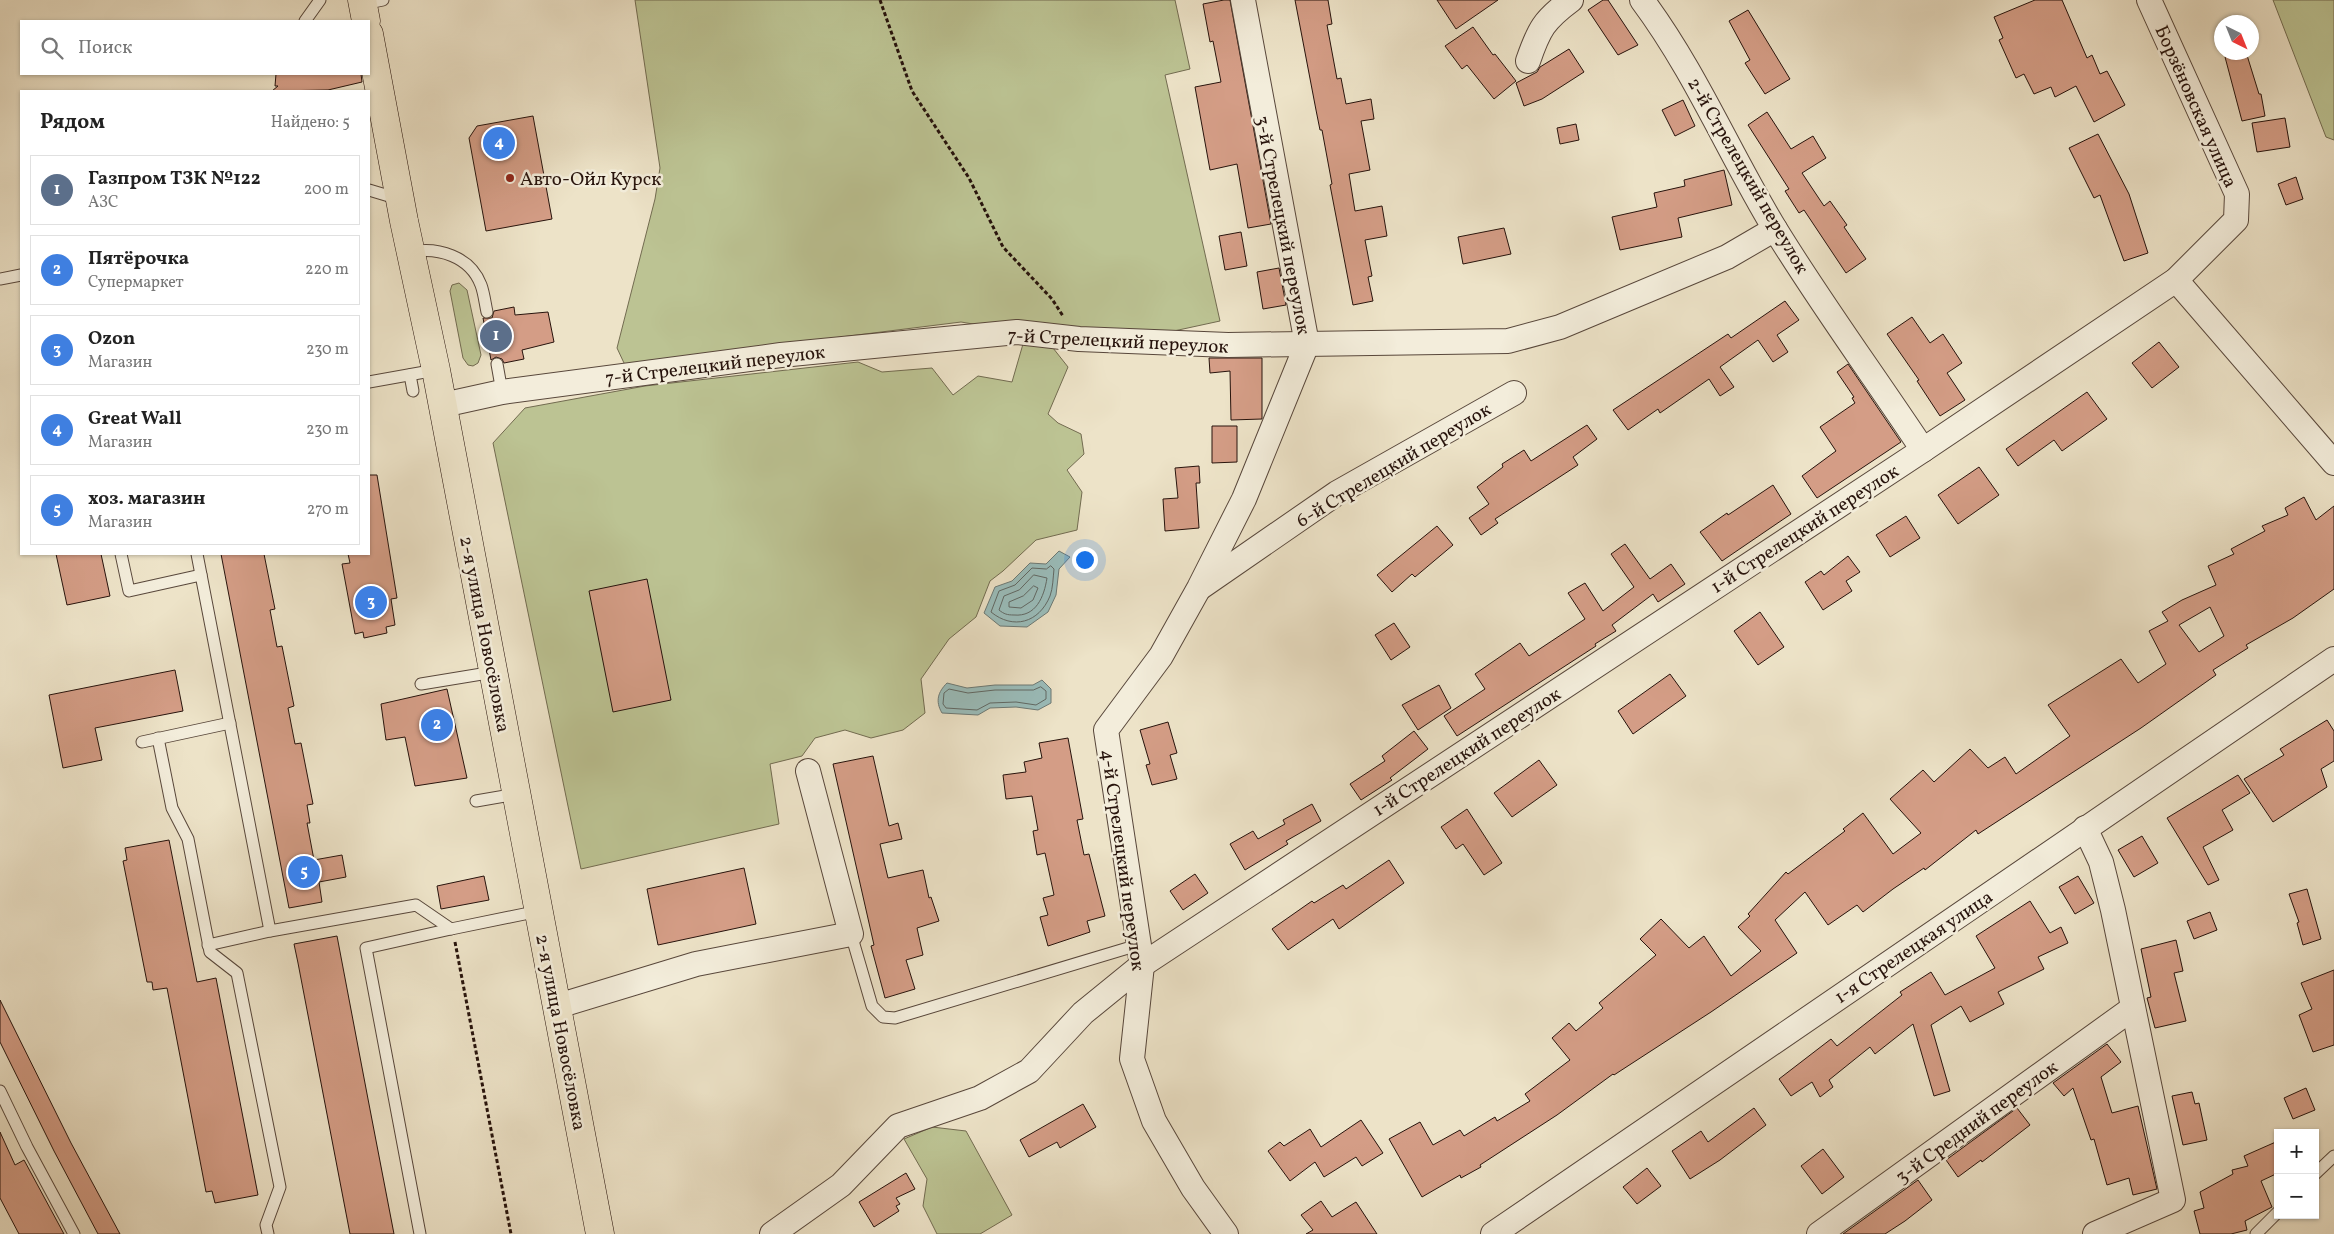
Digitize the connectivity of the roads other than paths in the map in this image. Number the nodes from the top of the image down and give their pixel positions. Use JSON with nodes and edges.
{"nodes":[{"id":1,"x":320,"y":0,"type":"edge"},
{"id":2,"x":1243,"y":0,"type":"edge"},
{"id":3,"x":1571,"y":0,"type":"edge"},
{"id":4,"x":1642,"y":0,"type":"edge"},
{"id":5,"x":2149,"y":0,"type":"edge"},
{"id":6,"x":306,"y":20,"type":"edge"},
{"id":7,"x":370,"y":39,"type":"edge"},
{"id":8,"x":1528,"y":61,"type":"dead end"},
{"id":9,"x":370,"y":190,"type":"edge"},
{"id":10,"x":399,"y":195,"type":"junction"},
{"id":11,"x":1775,"y":229,"type":"junction"},
{"id":12,"x":411,"y":252,"type":"junction"},
{"id":13,"x":20,"y":275,"type":"edge"},
{"id":14,"x":0,"y":279,"type":"edge"},
{"id":15,"x":2176,"y":280,"type":"junction"},
{"id":16,"x":487,"y":312,"type":"dead end"},
{"id":17,"x":1307,"y":344,"type":"junction"},
{"id":18,"x":497,"y":364,"type":"dead end"},
{"id":19,"x":436,"y":370,"type":"junction"},
{"id":20,"x":410,"y":375,"type":"junction"},
{"id":21,"x":370,"y":382,"type":"edge"},
{"id":22,"x":413,"y":391,"type":"dead end"},
{"id":23,"x":502,"y":392,"type":"junction"},
{"id":24,"x":1514,"y":394,"type":"dead end"},
{"id":25,"x":439,"y":405,"type":"junction"},
{"id":26,"x":1923,"y":450,"type":"junction"},
{"id":27,"x":2334,"y":463,"type":"edge"},
{"id":28,"x":121,"y":555,"type":"edge"},
{"id":29,"x":197,"y":555,"type":"edge"},
{"id":30,"x":201,"y":575,"type":"junction"},
{"id":31,"x":1199,"y":588,"type":"junction"},
{"id":32,"x":2334,"y":659,"type":"edge"},
{"id":33,"x":494,"y":672,"type":"junction"},
{"id":34,"x":421,"y":684,"type":"dead end"},
{"id":35,"x":230,"y":723,"type":"junction"},
{"id":36,"x":1106,"y":730,"type":"joint"},
{"id":37,"x":158,"y":738,"type":"junction"},
{"id":38,"x":142,"y":742,"type":"dead end"},
{"id":39,"x":808,"y":771,"type":"dead end"},
{"id":40,"x":517,"y":794,"type":"junction"},
{"id":41,"x":476,"y":801,"type":"dead end"},
{"id":42,"x":2085,"y":828,"type":"junction"},
{"id":43,"x":539,"y":910,"type":"junction"},
{"id":44,"x":451,"y":929,"type":"junction"},
{"id":45,"x":270,"y":931,"type":"junction"},
{"id":46,"x":851,"y":934,"type":"junction"},
{"id":47,"x":208,"y":945,"type":"junction"},
{"id":48,"x":1140,"y":955,"type":"junction"},
{"id":49,"x":558,"y":1006,"type":"junction"},
{"id":50,"x":2133,"y":1008,"type":"junction"},
{"id":51,"x":0,"y":1091,"type":"edge"},
{"id":52,"x":2334,"y":1156,"type":"edge"},
{"id":53,"x":2319,"y":1170,"type":"edge"},
{"id":54,"x":2274,"y":1216,"type":"edge"},
{"id":55,"x":74,"y":1234,"type":"edge"},
{"id":56,"x":268,"y":1234,"type":"edge"},
{"id":57,"x":420,"y":1234,"type":"edge"},
{"id":58,"x":600,"y":1234,"type":"edge"},
{"id":59,"x":772,"y":1234,"type":"edge"},
{"id":60,"x":1226,"y":1234,"type":"edge"},
{"id":61,"x":1493,"y":1234,"type":"edge"},
{"id":62,"x":1819,"y":1234,"type":"edge"},
{"id":63,"x":2095,"y":1234,"type":"edge"},
{"id":64,"x":2256,"y":1234,"type":"edge"}],
"edges":[{"from":1,"to":6,"type":"lane"},
{"from":2,"to":17,"type":"street","name":"3-й Стрелецкий переулок"},
{"from":3,"to":8,"type":"street"},
{"from":4,"to":11,"type":"street","name":"2-й Стрелецкий переулок"},
{"from":5,"to":15,"type":"street","name":"Борзёновская улица"},
{"from":7,"to":10,"type":"main road","name":"2-я улица Новосёловка"},
{"from":9,"to":10,"type":"lane"},
{"from":10,"to":12,"type":"main road","name":"2-я улица Новосёловка"},
{"from":11,"to":17,"type":"street","name":"7-й Стрелецкий переулок"},
{"from":11,"to":26,"type":"street","name":"2-й Стрелецкий переулок"},
{"from":12,"to":16,"type":"lane"},
{"from":12,"to":19,"type":"main road","name":"2-я улица Новосёловка"},
{"from":13,"to":14,"type":"lane"},
{"from":15,"to":26,"type":"street","name":"1-й Стрелецкий переулок"},
{"from":15,"to":27,"type":"street"},
{"from":17,"to":23,"type":"street","name":"7-й Стрелецкий переулок"},
{"from":17,"to":31,"type":"street","name":"3-й Стрелецкий переулок"},
{"from":18,"to":23,"type":"lane"},
{"from":19,"to":20,"type":"lane"},
{"from":19,"to":25,"type":"main road","name":"2-я улица Новосёловка"},
{"from":20,"to":21,"type":"lane"},
{"from":20,"to":22,"type":"lane"},
{"from":23,"to":25,"type":"street","name":"7-й Стрелецкий переулок"},
{"from":24,"to":31,"type":"street","name":"6-й Стрелецкий переулок"},
{"from":25,"to":33,"type":"main road","name":"2-я улица Новосёловка"},
{"from":26,"to":48,"type":"street","name":"1-й Стрелецкий переулок"},
{"from":28,"to":30,"type":"lane"},
{"from":29,"to":30,"type":"lane"},
{"from":30,"to":35,"type":"lane"},
{"from":31,"to":36,"type":"street","name":"3-й Стрелецкий переулок"},
{"from":32,"to":42,"type":"street","name":"1-я Стрелецкая улица"},
{"from":33,"to":34,"type":"lane"},
{"from":33,"to":40,"type":"main road","name":"2-я улица Новосёловка"},
{"from":35,"to":37,"type":"lane"},
{"from":35,"to":45,"type":"lane"},
{"from":36,"to":48,"type":"street","name":"4-й Стрелецкий переулок"},
{"from":37,"to":38,"type":"lane"},
{"from":37,"to":47,"type":"lane"},
{"from":39,"to":46,"type":"street"},
{"from":40,"to":41,"type":"lane"},
{"from":40,"to":43,"type":"main road","name":"2-я улица Новосёловка"},
{"from":42,"to":50,"type":"street"},
{"from":42,"to":61,"type":"street","name":"1-я Стрелецкая улица"},
{"from":43,"to":44,"type":"lane"},
{"from":43,"to":49,"type":"main road","name":"2-я улица Новосёловка"},
{"from":44,"to":45,"type":"lane"},
{"from":44,"to":57,"type":"lane"},
{"from":45,"to":47,"type":"lane"},
{"from":46,"to":48,"type":"lane"},
{"from":46,"to":49,"type":"street"},
{"from":47,"to":56,"type":"lane"},
{"from":48,"to":59,"type":"street","name":"1-й Стрелецкий переулок"},
{"from":48,"to":60,"type":"street","name":"4-й Стрелецкий переулок"},
{"from":49,"to":58,"type":"main road","name":"2-я улица Новосёловка"},
{"from":50,"to":62,"type":"street","name":"3-й Средний переулок"},
{"from":50,"to":63,"type":"street"},
{"from":51,"to":55,"type":"lane"},
{"from":52,"to":53,"type":"lane"},
{"from":54,"to":64,"type":"lane"}]}
